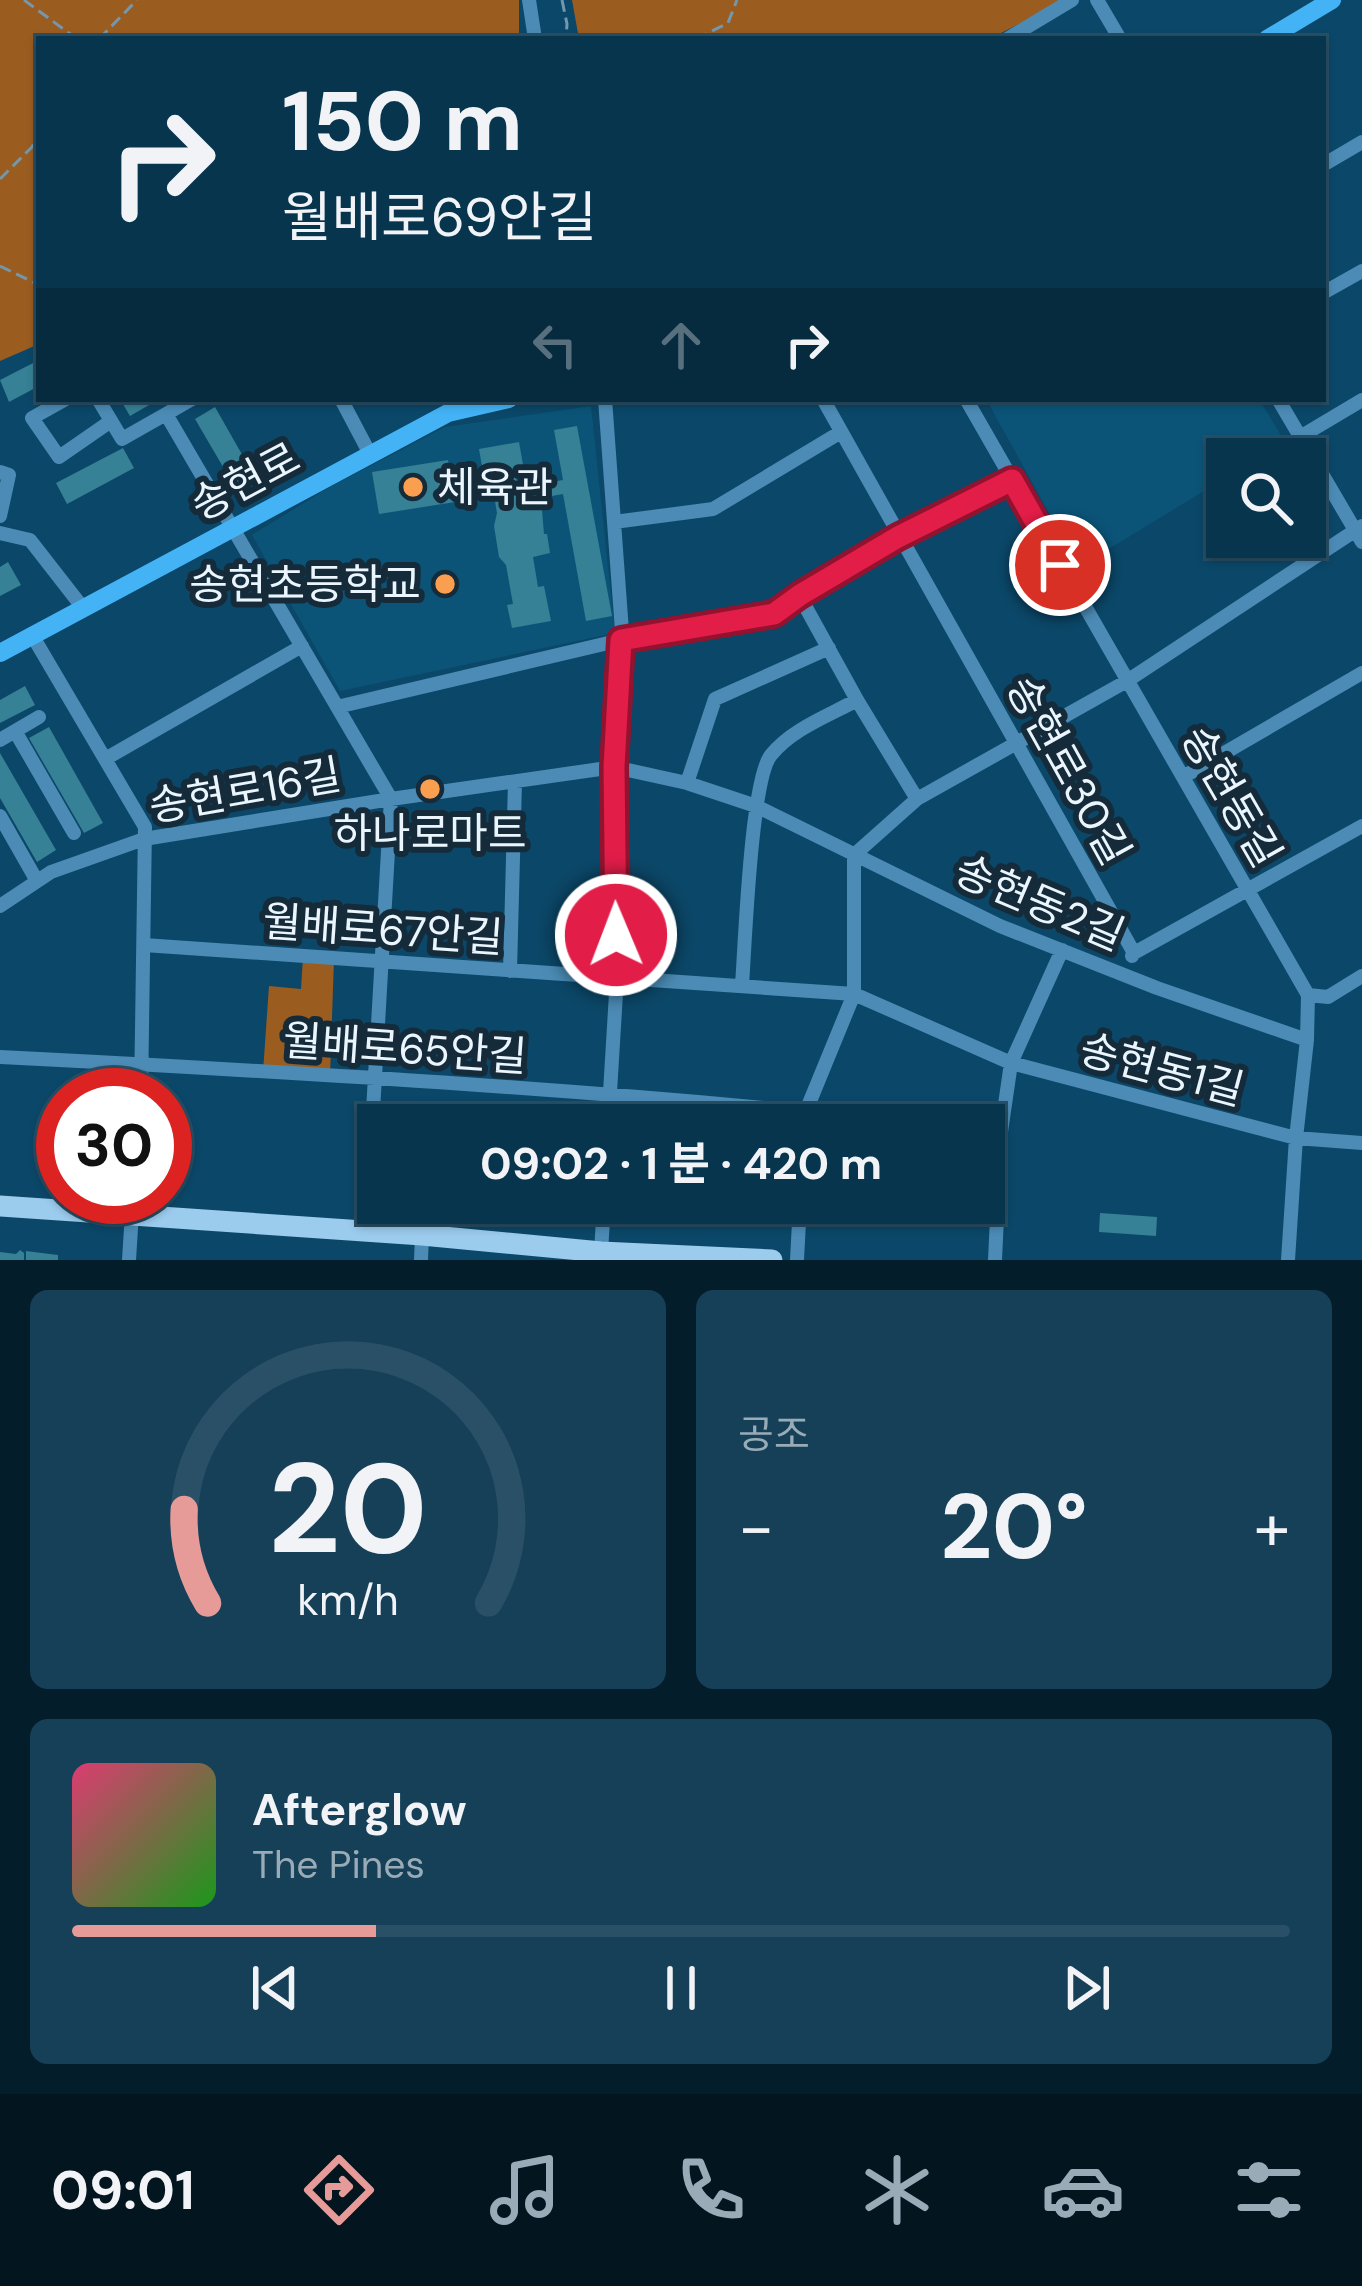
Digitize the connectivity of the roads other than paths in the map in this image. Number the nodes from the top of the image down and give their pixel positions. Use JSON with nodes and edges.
{"nodes":[{"id":1,"x":529,"y":0,"type":"edge"},
{"id":2,"x":1072,"y":0,"type":"edge"},
{"id":3,"x":1097,"y":0,"type":"edge"},
{"id":4,"x":1333,"y":0,"type":"edge"},
{"id":5,"x":535,"y":36,"type":"edge"},
{"id":6,"x":1012,"y":36,"type":"edge"},
{"id":7,"x":1118,"y":36,"type":"edge"},
{"id":8,"x":1272,"y":36,"type":"edge"},
{"id":9,"x":1362,"y":142,"type":"edge"},
{"id":10,"x":1326,"y":163,"type":"edge"},
{"id":11,"x":1362,"y":271,"type":"edge"},
{"id":12,"x":1326,"y":291,"type":"edge"},
{"id":13,"x":1362,"y":400,"type":"edge"},
{"id":14,"x":61,"y":402,"type":"edge"},
{"id":15,"x":100,"y":402,"type":"edge"},
{"id":16,"x":187,"y":402,"type":"edge"},
{"id":17,"x":343,"y":402,"type":"edge"},
{"id":18,"x":495,"y":402,"type":"edge"},
{"id":19,"x":605,"y":402,"type":"edge"},
{"id":20,"x":825,"y":402,"type":"edge"},
{"id":21,"x":968,"y":402,"type":"edge"},
{"id":22,"x":1280,"y":402,"type":"edge"},
{"id":23,"x":166,"y":414,"type":"junction"},
{"id":24,"x":111,"y":422,"type":"junction"},
{"id":25,"x":841,"y":432,"type":"junction"},
{"id":26,"x":1300,"y":437,"type":"junction"},
{"id":27,"x":370,"y":454,"type":"junction"},
{"id":28,"x":0,"y":472,"type":"edge"},
{"id":29,"x":1012,"y":480,"type":"junction"},
{"id":30,"x":0,"y":514,"type":"edge"},
{"id":31,"x":614,"y":522,"type":"junction"},
{"id":32,"x":234,"y":529,"type":"junction"},
{"id":33,"x":0,"y":533,"type":"edge"},
{"id":34,"x":1360,"y":533,"type":"edge"},
{"id":35,"x":898,"y":537,"type":"junction"},
{"id":36,"x":800,"y":595,"type":"junction"},
{"id":37,"x":83,"y":608,"type":"junction"},
{"id":38,"x":32,"y":634,"type":"junction"},
{"id":39,"x":621,"y":640,"type":"junction"},
{"id":40,"x":302,"y":646,"type":"junction"},
{"id":41,"x":829,"y":648,"type":"junction"},
{"id":42,"x":0,"y":653,"type":"edge"},
{"id":43,"x":1362,"y":673,"type":"edge"},
{"id":44,"x":1127,"y":681,"type":"junction"},
{"id":45,"x":857,"y":700,"type":"junction"},
{"id":46,"x":337,"y":707,"type":"junction"},
{"id":47,"x":39,"y":717,"type":"dead end"},
{"id":48,"x":15,"y":731,"type":"junction"},
{"id":49,"x":0,"y":740,"type":"edge"},
{"id":50,"x":1017,"y":745,"type":"junction"},
{"id":51,"x":105,"y":760,"type":"junction"},
{"id":52,"x":614,"y":767,"type":"junction"},
{"id":53,"x":1183,"y":776,"type":"junction"},
{"id":54,"x":515,"y":782,"type":"junction"},
{"id":55,"x":687,"y":783,"type":"junction"},
{"id":56,"x":391,"y":799,"type":"junction"},
{"id":57,"x":917,"y":800,"type":"junction"},
{"id":58,"x":756,"y":806,"type":"junction"},
{"id":59,"x":0,"y":816,"type":"edge"},
{"id":60,"x":1362,"y":826,"type":"edge"},
{"id":61,"x":74,"y":833,"type":"dead end"},
{"id":62,"x":144,"y":839,"type":"junction"},
{"id":63,"x":854,"y":855,"type":"junction"},
{"id":64,"x":37,"y":880,"type":"junction"},
{"id":65,"x":1249,"y":891,"type":"junction"},
{"id":66,"x":0,"y":906,"type":"edge"},
{"id":67,"x":144,"y":944,"type":"junction"},
{"id":68,"x":1062,"y":950,"type":"junction"},
{"id":69,"x":1134,"y":952,"type":"junction"},
{"id":70,"x":381,"y":963,"type":"junction"},
{"id":71,"x":510,"y":971,"type":"junction"},
{"id":72,"x":1125,"y":974,"type":"junction"},
{"id":73,"x":1362,"y":976,"type":"edge"},
{"id":74,"x":617,"y":977,"type":"junction"},
{"id":75,"x":742,"y":985,"type":"junction"},
{"id":76,"x":854,"y":994,"type":"junction"},
{"id":77,"x":1308,"y":995,"type":"junction"},
{"id":78,"x":1307,"y":1040,"type":"junction"},
{"id":79,"x":0,"y":1057,"type":"edge"},
{"id":80,"x":1011,"y":1063,"type":"junction"},
{"id":81,"x":143,"y":1064,"type":"junction"},
{"id":82,"x":143,"y":1068,"type":"edge"},
{"id":83,"x":375,"y":1079,"type":"junction"},
{"id":84,"x":609,"y":1095,"type":"junction"},
{"id":85,"x":609,"y":1104,"type":"edge"},
{"id":86,"x":686,"y":1104,"type":"edge"},
{"id":87,"x":811,"y":1104,"type":"edge"},
{"id":88,"x":1005,"y":1104,"type":"edge"},
{"id":89,"x":1296,"y":1138,"type":"junction"},
{"id":90,"x":1362,"y":1142,"type":"edge"},
{"id":91,"x":0,"y":1206,"type":"edge"},
{"id":92,"x":36,"y":1206,"type":"edge"},
{"id":93,"x":192,"y":1213,"type":"edge"},
{"id":94,"x":131,"y":1224,"type":"edge"},
{"id":95,"x":603,"y":1224,"type":"edge"},
{"id":96,"x":799,"y":1224,"type":"edge"},
{"id":97,"x":997,"y":1224,"type":"edge"},
{"id":98,"x":366,"y":1232,"type":"junction"},
{"id":99,"x":422,"y":1235,"type":"junction"},
{"id":100,"x":601,"y":1252,"type":"junction"},
{"id":101,"x":710,"y":1259,"type":"edge"},
{"id":102,"x":129,"y":1260,"type":"edge"},
{"id":103,"x":421,"y":1260,"type":"edge"},
{"id":104,"x":772,"y":1260,"type":"edge"},
{"id":105,"x":797,"y":1260,"type":"edge"},
{"id":106,"x":995,"y":1260,"type":"edge"},
{"id":107,"x":1288,"y":1260,"type":"edge"}],
"edges":[{"from":1,"to":5,"type":"street"},
{"from":2,"to":6,"type":"street"},
{"from":3,"to":7,"type":"street"},
{"from":4,"to":8,"type":"main road"},
{"from":9,"to":10,"type":"street"},
{"from":11,"to":12,"type":"street"},
{"from":13,"to":26,"type":"street"},
{"from":14,"to":24,"type":"street"},
{"from":15,"to":24,"type":"street"},
{"from":16,"to":23,"type":"street"},
{"from":17,"to":27,"type":"street"},
{"from":18,"to":27,"type":"main road","name":"송현로"},
{"from":19,"to":31,"type":"street"},
{"from":20,"to":25,"type":"street","name":"송현로30길"},
{"from":21,"to":29,"type":"street","name":"송현동길"},
{"from":22,"to":26,"type":"street"},
{"from":23,"to":24,"type":"street"},
{"from":23,"to":32,"type":"street"},
{"from":25,"to":31,"type":"street"},
{"from":25,"to":35,"type":"street","name":"송현로30길"},
{"from":26,"to":34,"type":"street"},
{"from":27,"to":32,"type":"main road","name":"송현로"},
{"from":28,"to":30,"type":"street"},
{"from":29,"to":35,"type":"street"},
{"from":29,"to":44,"type":"street","name":"송현동길"},
{"from":31,"to":39,"type":"street"},
{"from":32,"to":37,"type":"main road","name":"송현로"},
{"from":32,"to":40,"type":"street"},
{"from":33,"to":37,"type":"street"},
{"from":34,"to":44,"type":"street"},
{"from":35,"to":36,"type":"street"},
{"from":35,"to":50,"type":"street","name":"송현로30길"},
{"from":36,"to":39,"type":"street"},
{"from":36,"to":41,"type":"street"},
{"from":37,"to":38,"type":"main road","name":"송현로"},
{"from":38,"to":42,"type":"main road","name":"송현로"},
{"from":38,"to":51,"type":"street"},
{"from":39,"to":46,"type":"street"},
{"from":39,"to":52,"type":"street"},
{"from":40,"to":46,"type":"street"},
{"from":40,"to":51,"type":"street"},
{"from":41,"to":45,"type":"street"},
{"from":41,"to":55,"type":"street"},
{"from":43,"to":53,"type":"street"},
{"from":44,"to":50,"type":"street"},
{"from":44,"to":53,"type":"street","name":"송현동길"},
{"from":45,"to":57,"type":"street"},
{"from":45,"to":58,"type":"street"},
{"from":46,"to":56,"type":"street"},
{"from":47,"to":48,"type":"street"},
{"from":48,"to":49,"type":"street"},
{"from":48,"to":61,"type":"street"},
{"from":50,"to":57,"type":"street"},
{"from":50,"to":69,"type":"street","name":"송현로30길"},
{"from":51,"to":62,"type":"street"},
{"from":52,"to":54,"type":"street","name":"송현로16길"},
{"from":52,"to":55,"type":"street","name":"송현동2길"},
{"from":52,"to":74,"type":"street"},
{"from":53,"to":65,"type":"street","name":"송현동길"},
{"from":54,"to":56,"type":"street","name":"송현로16길"},
{"from":54,"to":71,"type":"street"},
{"from":55,"to":58,"type":"street","name":"송현동2길"},
{"from":56,"to":62,"type":"street","name":"송현로16길"},
{"from":56,"to":70,"type":"street"},
{"from":57,"to":63,"type":"street"},
{"from":58,"to":63,"type":"street","name":"송현동2길"},
{"from":58,"to":75,"type":"street"},
{"from":59,"to":64,"type":"street"},
{"from":60,"to":65,"type":"street"},
{"from":62,"to":64,"type":"street","name":"송현로16길"},
{"from":62,"to":67,"type":"street"},
{"from":63,"to":68,"type":"street","name":"송현동2길"},
{"from":63,"to":76,"type":"street"},
{"from":64,"to":66,"type":"street","name":"송현로16길"},
{"from":65,"to":69,"type":"street"},
{"from":65,"to":77,"type":"street","name":"송현동길"},
{"from":67,"to":70,"type":"street","name":"월배로67안길"},
{"from":67,"to":81,"type":"street"},
{"from":68,"to":72,"type":"street","name":"송현동2길"},
{"from":68,"to":80,"type":"street","name":"송현동1길"},
{"from":69,"to":72,"type":"street"},
{"from":70,"to":71,"type":"street","name":"월배로67안길"},
{"from":70,"to":83,"type":"street"},
{"from":71,"to":74,"type":"street","name":"월배로67안길"},
{"from":72,"to":78,"type":"street","name":"송현동2길"},
{"from":73,"to":77,"type":"street"},
{"from":74,"to":75,"type":"street","name":"송현동1길"},
{"from":74,"to":84,"type":"street"},
{"from":75,"to":76,"type":"street","name":"송현동1길"},
{"from":76,"to":80,"type":"street","name":"송현동1길"},
{"from":76,"to":87,"type":"street"},
{"from":77,"to":78,"type":"street"},
{"from":78,"to":89,"type":"street"},
{"from":79,"to":81,"type":"street","name":"월배로65안길"},
{"from":80,"to":88,"type":"street"},
{"from":80,"to":89,"type":"street","name":"송현동1길"},
{"from":81,"to":82,"type":"street"},
{"from":81,"to":83,"type":"street","name":"월배로65안길"},
{"from":83,"to":84,"type":"street","name":"월배로65안길"},
{"from":83,"to":98,"type":"street"},
{"from":84,"to":85,"type":"street"},
{"from":84,"to":86,"type":"street","name":"월배로65안길"},
{"from":89,"to":90,"type":"street","name":"송현동1길"},
{"from":89,"to":107,"type":"street"},
{"from":91,"to":92,"type":"main road"},
{"from":93,"to":98,"type":"main road"},
{"from":94,"to":102,"type":"street"},
{"from":95,"to":100,"type":"street"},
{"from":96,"to":105,"type":"street"},
{"from":97,"to":106,"type":"street"},
{"from":98,"to":99,"type":"main road"},
{"from":99,"to":100,"type":"main road"},
{"from":99,"to":103,"type":"street"},
{"from":100,"to":101,"type":"main road"},
{"from":101,"to":104,"type":"main road"}]}
